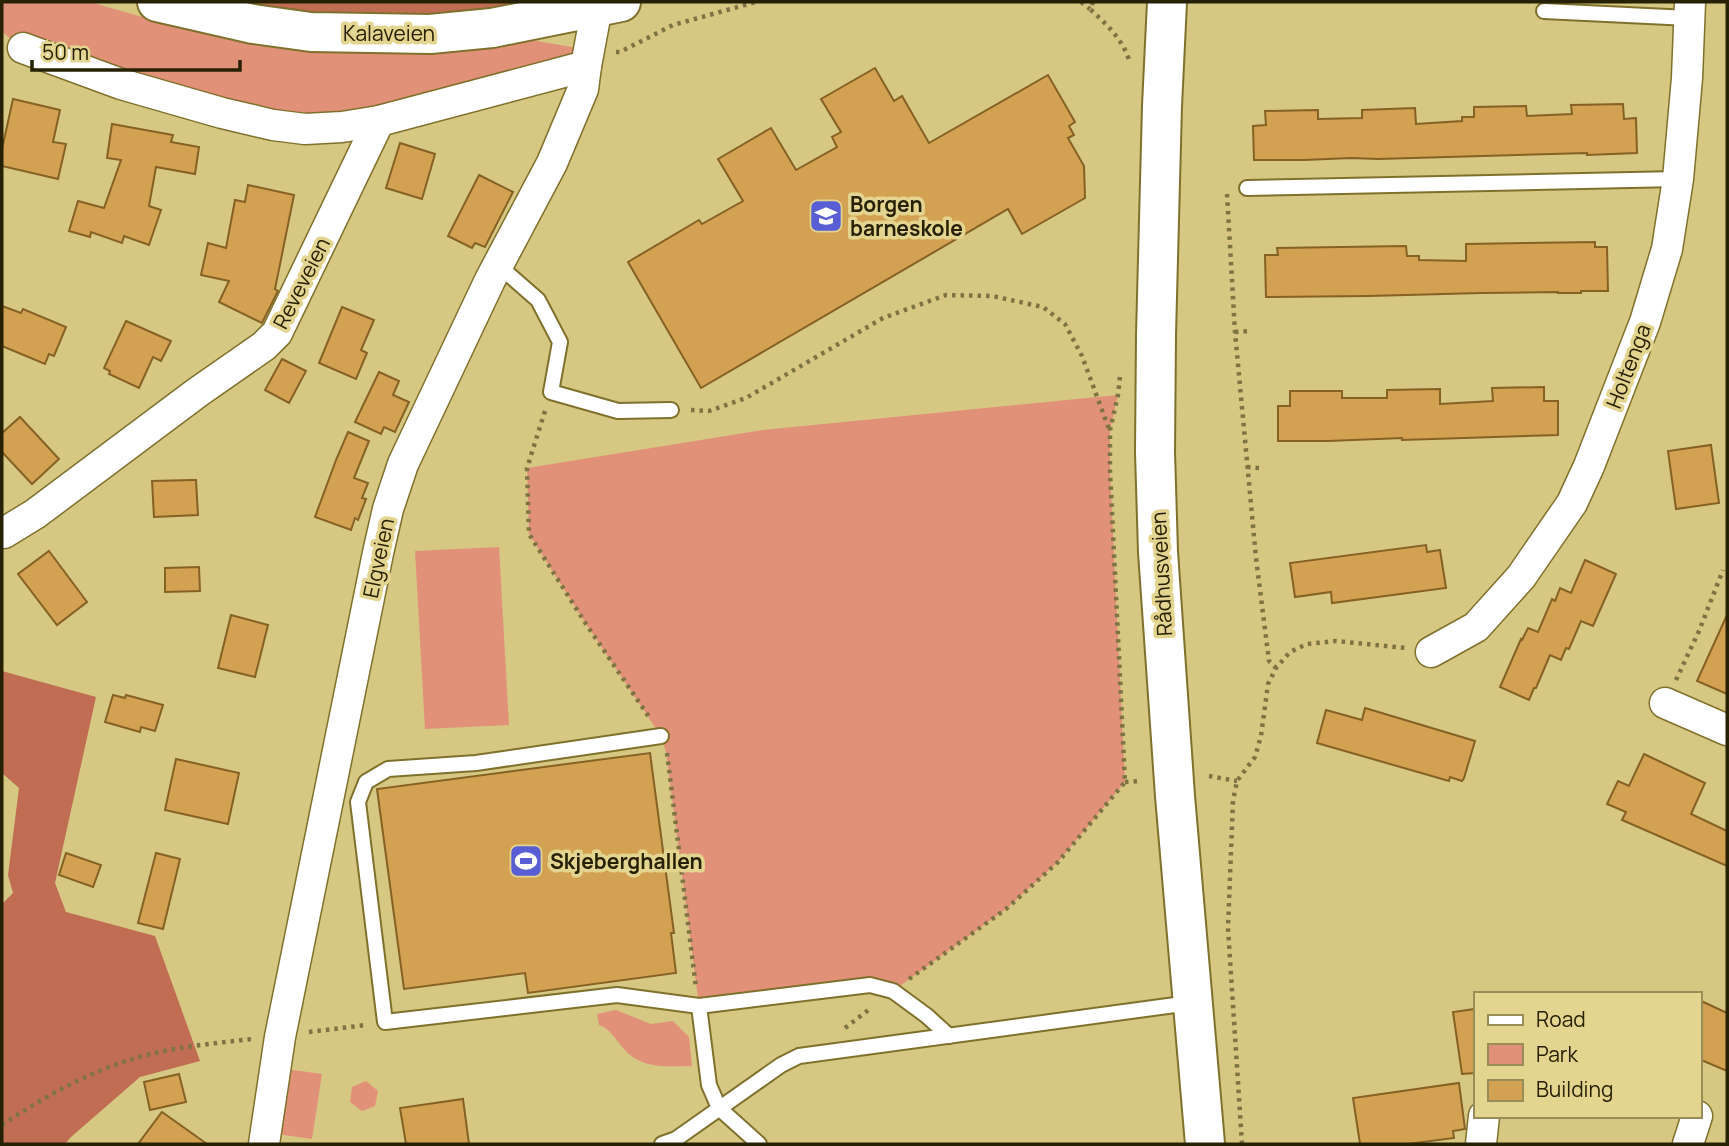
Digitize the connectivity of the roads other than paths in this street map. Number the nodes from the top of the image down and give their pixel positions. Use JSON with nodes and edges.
{"nodes":[{"id":1,"x":157,"y":2,"type":"edge"},
{"id":2,"x":1167,"y":2,"type":"edge"},
{"id":3,"x":609,"y":5,"type":"edge"},
{"id":4,"x":1544,"y":10,"type":"dead end"},
{"id":5,"x":1690,"y":10,"type":"edge"},
{"id":6,"x":23,"y":48,"type":"dead end"},
{"id":7,"x":587,"y":58,"type":"junction"},
{"id":8,"x":379,"y":121,"type":"junction"},
{"id":9,"x":1678,"y":179,"type":"junction"},
{"id":10,"x":1247,"y":188,"type":"road end"},
{"id":11,"x":498,"y":265,"type":"junction"},
{"id":12,"x":671,"y":410,"type":"road end"},
{"id":13,"x":4,"y":533,"type":"dead end"},
{"id":14,"x":1431,"y":652,"type":"road end"},
{"id":15,"x":1665,"y":702,"type":"road end"},
{"id":16,"x":1727,"y":730,"type":"edge"},
{"id":17,"x":661,"y":736,"type":"road end"},
{"id":18,"x":1192,"y":1003,"type":"junction"},
{"id":19,"x":699,"y":1006,"type":"junction"},
{"id":20,"x":949,"y":1036,"type":"junction"},
{"id":21,"x":719,"y":1108,"type":"junction"},
{"id":22,"x":1484,"y":1118,"type":"edge"},
{"id":23,"x":1696,"y":1118,"type":"edge"},
{"id":24,"x":264,"y":1144,"type":"edge"},
{"id":25,"x":662,"y":1144,"type":"edge"},
{"id":26,"x":759,"y":1144,"type":"edge"},
{"id":27,"x":1205,"y":1144,"type":"edge"},
{"id":28,"x":1481,"y":1144,"type":"edge"},
{"id":29,"x":1688,"y":1144,"type":"edge"}],
"edges":[{"from":1,"to":3,"type":"street","name":"Kalaveien"},
{"from":2,"to":18,"type":"street","name":"Rådhusveien"},
{"from":3,"to":7,"type":"street","name":"Elgveien"},
{"from":4,"to":5,"type":"lane","name":"Holtenga"},
{"from":5,"to":9,"type":"street","name":"Holtenga"},
{"from":6,"to":8,"type":"street"},
{"from":7,"to":8,"type":"street"},
{"from":7,"to":11,"type":"street","name":"Elgveien"},
{"from":8,"to":13,"type":"street","name":"Reveveien"},
{"from":9,"to":10,"type":"lane"},
{"from":9,"to":14,"type":"street","name":"Holtenga"},
{"from":11,"to":12,"type":"lane"},
{"from":11,"to":24,"type":"street","name":"Elgveien"},
{"from":15,"to":16,"type":"street"},
{"from":17,"to":19,"type":"lane"},
{"from":18,"to":20,"type":"lane"},
{"from":18,"to":27,"type":"street","name":"Rådhusveien"},
{"from":19,"to":20,"type":"lane"},
{"from":19,"to":21,"type":"lane"},
{"from":20,"to":21,"type":"lane"},
{"from":21,"to":25,"type":"lane"},
{"from":21,"to":26,"type":"lane"},
{"from":22,"to":28,"type":"street"},
{"from":23,"to":29,"type":"street"}]}
